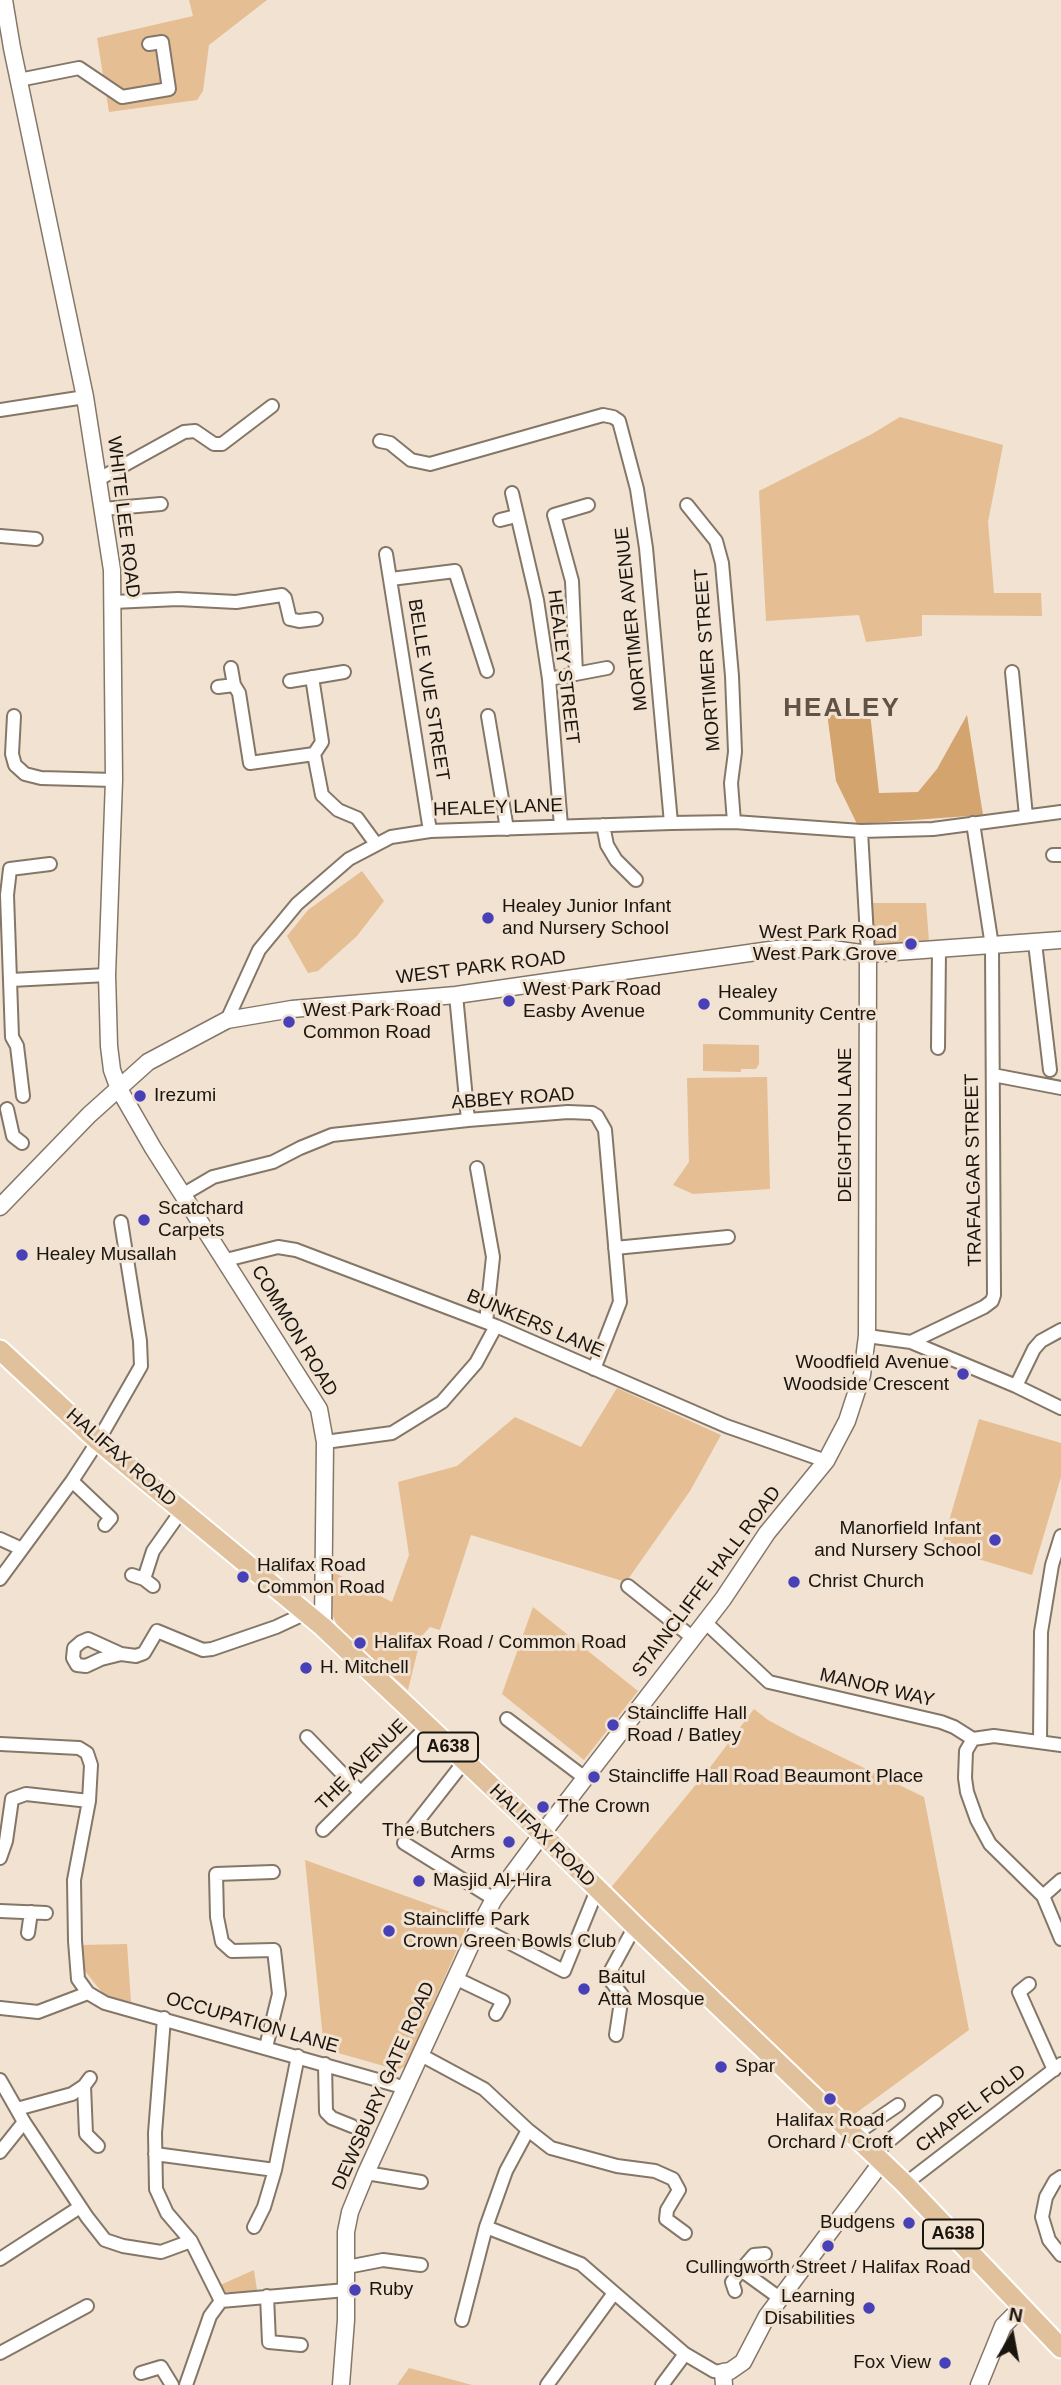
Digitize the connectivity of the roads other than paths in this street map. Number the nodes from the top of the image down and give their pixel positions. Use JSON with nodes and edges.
{"nodes":[{"id":1,"x":4,"y":0,"type":"edge"},
{"id":2,"x":149,"y":44,"type":"dead end"},
{"id":3,"x":6,"y":48,"type":"edge"},
{"id":4,"x":19,"y":79,"type":"junction"},
{"id":5,"x":85,"y":397,"type":"junction"},
{"id":6,"x":272,"y":406,"type":"dead end"},
{"id":7,"x":0,"y":410,"type":"edge"},
{"id":8,"x":380,"y":441,"type":"dead end"},
{"id":9,"x":99,"y":479,"type":"junction"},
{"id":10,"x":512,"y":493,"type":"dead end"},
{"id":11,"x":161,"y":504,"type":"dead end"},
{"id":12,"x":588,"y":505,"type":"dead end"},
{"id":13,"x":687,"y":505,"type":"dead end"},
{"id":14,"x":103,"y":509,"type":"junction"},
{"id":15,"x":516,"y":516,"type":"junction"},
{"id":16,"x":500,"y":520,"type":"dead end"},
{"id":17,"x":0,"y":536,"type":"edge"},
{"id":18,"x":36,"y":539,"type":"dead end"},
{"id":19,"x":386,"y":554,"type":"dead end"},
{"id":20,"x":391,"y":579,"type":"junction"},
{"id":21,"x":113,"y":602,"type":"junction"},
{"id":22,"x":316,"y":619,"type":"dead end"},
{"id":23,"x":232,"y":668,"type":"dead end"},
{"id":24,"x":607,"y":668,"type":"dead end"},
{"id":25,"x":487,"y":671,"type":"dead end"},
{"id":26,"x":1012,"y":671,"type":"dead end"},
{"id":27,"x":344,"y":672,"type":"dead end"},
{"id":28,"x":576,"y":674,"type":"junction"},
{"id":29,"x":312,"y":677,"type":"junction"},
{"id":30,"x":549,"y":679,"type":"junction"},
{"id":31,"x":290,"y":681,"type":"dead end"},
{"id":32,"x":233,"y":685,"type":"junction"},
{"id":33,"x":218,"y":687,"type":"dead end"},
{"id":34,"x":14,"y":716,"type":"dead end"},
{"id":35,"x":488,"y":716,"type":"dead end"},
{"id":36,"x":314,"y":754,"type":"junction"},
{"id":37,"x":114,"y":780,"type":"junction"},
{"id":38,"x":1061,"y":812,"type":"edge"},
{"id":39,"x":1026,"y":816,"type":"junction"},
{"id":40,"x":734,"y":822,"type":"junction"},
{"id":41,"x":671,"y":823,"type":"junction"},
{"id":42,"x":973,"y":823,"type":"junction"},
{"id":43,"x":603,"y":825,"type":"junction"},
{"id":44,"x":561,"y":826,"type":"junction"},
{"id":45,"x":507,"y":829,"type":"junction"},
{"id":46,"x":430,"y":831,"type":"junction"},
{"id":47,"x":860,"y":831,"type":"junction"},
{"id":48,"x":376,"y":845,"type":"junction"},
{"id":49,"x":50,"y":864,"type":"dead end"},
{"id":50,"x":636,"y":880,"type":"dead end"},
{"id":51,"x":1061,"y":940,"type":"edge"},
{"id":52,"x":1035,"y":943,"type":"junction"},
{"id":53,"x":992,"y":946,"type":"junction"},
{"id":54,"x":939,"y":950,"type":"junction"},
{"id":55,"x":868,"y":954,"type":"junction"},
{"id":56,"x":107,"y":975,"type":"junction"},
{"id":57,"x":11,"y":980,"type":"junction"},
{"id":58,"x":456,"y":995,"type":"junction"},
{"id":59,"x":6,"y":1019,"type":"edge"},
{"id":60,"x":227,"y":1020,"type":"junction"},
{"id":61,"x":938,"y":1048,"type":"dead end"},
{"id":62,"x":1050,"y":1070,"type":"dead end"},
{"id":63,"x":993,"y":1075,"type":"junction"},
{"id":64,"x":1061,"y":1088,"type":"edge"},
{"id":65,"x":119,"y":1089,"type":"junction"},
{"id":66,"x":23,"y":1096,"type":"dead end"},
{"id":67,"x":7,"y":1108,"type":"dead end"},
{"id":68,"x":467,"y":1120,"type":"junction"},
{"id":69,"x":5,"y":1130,"type":"edge"},
{"id":70,"x":22,"y":1143,"type":"dead end"},
{"id":71,"x":477,"y":1168,"type":"dead end"},
{"id":72,"x":184,"y":1194,"type":"junction"},
{"id":73,"x":0,"y":1207,"type":"edge"},
{"id":74,"x":121,"y":1222,"type":"dead end"},
{"id":75,"x":728,"y":1237,"type":"dead end"},
{"id":76,"x":615,"y":1248,"type":"junction"},
{"id":77,"x":226,"y":1260,"type":"junction"},
{"id":78,"x":491,"y":1324,"type":"junction"},
{"id":79,"x":1061,"y":1330,"type":"edge"},
{"id":80,"x":867,"y":1336,"type":"junction"},
{"id":81,"x":911,"y":1342,"type":"junction"},
{"id":82,"x":0,"y":1350,"type":"edge"},
{"id":83,"x":594,"y":1369,"type":"junction"},
{"id":84,"x":1016,"y":1386,"type":"junction"},
{"id":85,"x":1061,"y":1408,"type":"edge"},
{"id":86,"x":98,"y":1441,"type":"junction"},
{"id":87,"x":325,"y":1442,"type":"junction"},
{"id":88,"x":826,"y":1461,"type":"junction"},
{"id":89,"x":72,"y":1481,"type":"junction"},
{"id":90,"x":182,"y":1510,"type":"junction"},
{"id":91,"x":105,"y":1525,"type":"dead end"},
{"id":92,"x":1061,"y":1536,"type":"edge"},
{"id":93,"x":0,"y":1539,"type":"edge"},
{"id":94,"x":22,"y":1549,"type":"junction"},
{"id":95,"x":1,"y":1576,"type":"edge"},
{"id":96,"x":143,"y":1580,"type":"dead end"},
{"id":97,"x":628,"y":1586,"type":"dead end"},
{"id":98,"x":306,"y":1613,"type":"junction"},
{"id":99,"x":705,"y":1622,"type":"junction"},
{"id":100,"x":323,"y":1627,"type":"junction"},
{"id":101,"x":693,"y":1639,"type":"junction"},
{"id":102,"x":121,"y":1654,"type":"dead end"},
{"id":103,"x":507,"y":1719,"type":"dead end"},
{"id":104,"x":427,"y":1727,"type":"junction"},
{"id":105,"x":307,"y":1738,"type":"dead end"},
{"id":106,"x":973,"y":1739,"type":"junction"},
{"id":107,"x":1040,"y":1741,"type":"junction"},
{"id":108,"x":0,"y":1744,"type":"edge"},
{"id":109,"x":1061,"y":1745,"type":"edge"},
{"id":110,"x":464,"y":1762,"type":"junction"},
{"id":111,"x":585,"y":1778,"type":"junction"},
{"id":112,"x":360,"y":1792,"type":"junction"},
{"id":113,"x":89,"y":1801,"type":"junction"},
{"id":114,"x":413,"y":1827,"type":"dead end"},
{"id":115,"x":323,"y":1830,"type":"dead end"},
{"id":116,"x":542,"y":1834,"type":"junction"},
{"id":117,"x":404,"y":1843,"type":"dead end"},
{"id":118,"x":0,"y":1858,"type":"edge"},
{"id":119,"x":273,"y":1872,"type":"dead end"},
{"id":120,"x":1061,"y":1880,"type":"edge"},
{"id":121,"x":597,"y":1890,"type":"junction"},
{"id":122,"x":1043,"y":1896,"type":"junction"},
{"id":123,"x":494,"y":1899,"type":"junction"},
{"id":124,"x":0,"y":1910,"type":"edge"},
{"id":125,"x":31,"y":1912,"type":"junction"},
{"id":126,"x":46,"y":1913,"type":"dead end"},
{"id":127,"x":635,"y":1926,"type":"junction"},
{"id":128,"x":479,"y":1927,"type":"junction"},
{"id":129,"x":28,"y":1933,"type":"dead end"},
{"id":130,"x":1061,"y":1939,"type":"edge"},
{"id":131,"x":456,"y":1978,"type":"junction"},
{"id":132,"x":1029,"y":1984,"type":"dead end"},
{"id":133,"x":88,"y":1993,"type":"junction"},
{"id":134,"x":0,"y":2008,"type":"edge"},
{"id":135,"x":496,"y":2014,"type":"dead end"},
{"id":136,"x":164,"y":2018,"type":"junction"},
{"id":137,"x":616,"y":2035,"type":"dead end"},
{"id":138,"x":266,"y":2047,"type":"junction"},
{"id":139,"x":421,"y":2055,"type":"junction"},
{"id":140,"x":298,"y":2056,"type":"junction"},
{"id":141,"x":325,"y":2064,"type":"junction"},
{"id":142,"x":1058,"y":2067,"type":"edge"},
{"id":143,"x":0,"y":2080,"type":"edge"},
{"id":144,"x":406,"y":2088,"type":"junction"},
{"id":145,"x":936,"y":2102,"type":"dead end"},
{"id":146,"x":898,"y":2105,"type":"dead end"},
{"id":147,"x":17,"y":2109,"type":"junction"},
{"id":148,"x":24,"y":2122,"type":"junction"},
{"id":149,"x":352,"y":2126,"type":"dead end"},
{"id":150,"x":528,"y":2130,"type":"junction"},
{"id":151,"x":854,"y":2135,"type":"junction"},
{"id":152,"x":98,"y":2146,"type":"dead end"},
{"id":153,"x":0,"y":2152,"type":"edge"},
{"id":154,"x":155,"y":2154,"type":"junction"},
{"id":155,"x":877,"y":2158,"type":"junction"},
{"id":156,"x":275,"y":2170,"type":"junction"},
{"id":157,"x":366,"y":2172,"type":"junction"},
{"id":158,"x":1061,"y":2177,"type":"edge"},
{"id":159,"x":421,"y":2182,"type":"dead end"},
{"id":160,"x":905,"y":2184,"type":"junction"},
{"id":161,"x":80,"y":2207,"type":"junction"},
{"id":162,"x":254,"y":2227,"type":"dead end"},
{"id":163,"x":486,"y":2227,"type":"junction"},
{"id":164,"x":685,"y":2233,"type":"dead end"},
{"id":165,"x":191,"y":2241,"type":"junction"},
{"id":166,"x":765,"y":2254,"type":"dead end"},
{"id":167,"x":1061,"y":2255,"type":"edge"},
{"id":168,"x":0,"y":2259,"type":"edge"},
{"id":169,"x":421,"y":2265,"type":"dead end"},
{"id":170,"x":347,"y":2267,"type":"junction"},
{"id":171,"x":741,"y":2270,"type":"junction"},
{"id":172,"x":346,"y":2290,"type":"junction"},
{"id":173,"x":734,"y":2291,"type":"dead end"},
{"id":174,"x":614,"y":2293,"type":"junction"},
{"id":175,"x":267,"y":2296,"type":"junction"},
{"id":176,"x":781,"y":2299,"type":"junction"},
{"id":177,"x":221,"y":2301,"type":"junction"},
{"id":178,"x":87,"y":2306,"type":"dead end"},
{"id":179,"x":1023,"y":2306,"type":"junction"},
{"id":180,"x":462,"y":2320,"type":"dead end"},
{"id":181,"x":301,"y":2345,"type":"dead end"},
{"id":182,"x":1061,"y":2348,"type":"edge"},
{"id":183,"x":0,"y":2353,"type":"edge"},
{"id":184,"x":685,"y":2354,"type":"junction"},
{"id":185,"x":141,"y":2372,"type":"dead end"},
{"id":186,"x":723,"y":2379,"type":"edge"},
{"id":187,"x":172,"y":2385,"type":"edge"},
{"id":188,"x":186,"y":2385,"type":"edge"},
{"id":189,"x":341,"y":2385,"type":"edge"},
{"id":190,"x":547,"y":2385,"type":"edge"},
{"id":191,"x":662,"y":2385,"type":"edge"},
{"id":192,"x":979,"y":2385,"type":"edge"}],
"edges":[{"from":1,"to":3,"type":"street","name":"WHITE LEE ROAD"},
{"from":2,"to":4,"type":"street"},
{"from":3,"to":4,"type":"street","name":"WHITE LEE ROAD"},
{"from":4,"to":5,"type":"street","name":"WHITE LEE ROAD"},
{"from":5,"to":7,"type":"street"},
{"from":5,"to":9,"type":"street","name":"WHITE LEE ROAD"},
{"from":6,"to":9,"type":"street"},
{"from":8,"to":41,"type":"street","name":"MORTIMER AVENUE"},
{"from":9,"to":14,"type":"street","name":"WHITE LEE ROAD"},
{"from":10,"to":15,"type":"street","name":"HEALEY STREET"},
{"from":11,"to":14,"type":"street"},
{"from":12,"to":28,"type":"street"},
{"from":13,"to":40,"type":"street","name":"MORTIMER STREET"},
{"from":14,"to":21,"type":"street","name":"WHITE LEE ROAD"},
{"from":15,"to":16,"type":"street"},
{"from":15,"to":30,"type":"street","name":"HEALEY STREET"},
{"from":17,"to":18,"type":"street"},
{"from":19,"to":20,"type":"street","name":"BELLE VUE STREET"},
{"from":20,"to":25,"type":"street"},
{"from":20,"to":46,"type":"street","name":"BELLE VUE STREET"},
{"from":21,"to":22,"type":"street"},
{"from":21,"to":37,"type":"street","name":"WHITE LEE ROAD"},
{"from":23,"to":32,"type":"street"},
{"from":24,"to":28,"type":"street"},
{"from":26,"to":39,"type":"street"},
{"from":27,"to":29,"type":"street"},
{"from":28,"to":30,"type":"street"},
{"from":29,"to":31,"type":"street"},
{"from":29,"to":36,"type":"street"},
{"from":30,"to":44,"type":"street","name":"HEALEY STREET"},
{"from":32,"to":33,"type":"street"},
{"from":32,"to":36,"type":"street"},
{"from":34,"to":37,"type":"street"},
{"from":35,"to":45,"type":"street"},
{"from":36,"to":48,"type":"street"},
{"from":37,"to":56,"type":"street","name":"WHITE LEE ROAD"},
{"from":38,"to":39,"type":"street","name":"HEALEY LANE"},
{"from":39,"to":42,"type":"street","name":"HEALEY LANE"},
{"from":40,"to":41,"type":"street","name":"HEALEY LANE"},
{"from":40,"to":47,"type":"street","name":"HEALEY LANE"},
{"from":41,"to":43,"type":"street","name":"HEALEY LANE"},
{"from":42,"to":47,"type":"street","name":"HEALEY LANE"},
{"from":42,"to":53,"type":"street","name":"TRAFALGAR STREET"},
{"from":43,"to":44,"type":"street","name":"HEALEY LANE"},
{"from":43,"to":50,"type":"street"},
{"from":44,"to":45,"type":"street","name":"HEALEY LANE"},
{"from":45,"to":46,"type":"street","name":"HEALEY LANE"},
{"from":46,"to":48,"type":"street","name":"HEALEY LANE"},
{"from":47,"to":55,"type":"street","name":"DEIGHTON LANE"},
{"from":48,"to":60,"type":"street","name":"HEALEY LANE"},
{"from":49,"to":57,"type":"street"},
{"from":51,"to":52,"type":"street"},
{"from":52,"to":53,"type":"street"},
{"from":52,"to":62,"type":"street"},
{"from":53,"to":54,"type":"street"},
{"from":53,"to":63,"type":"street","name":"TRAFALGAR STREET"},
{"from":54,"to":55,"type":"street"},
{"from":54,"to":61,"type":"street"},
{"from":55,"to":58,"type":"street","name":"WEST PARK ROAD"},
{"from":55,"to":80,"type":"street","name":"DEIGHTON LANE"},
{"from":56,"to":57,"type":"street"},
{"from":56,"to":65,"type":"street","name":"WHITE LEE ROAD"},
{"from":57,"to":59,"type":"street"},
{"from":58,"to":60,"type":"street","name":"WEST PARK ROAD"},
{"from":58,"to":68,"type":"street"},
{"from":59,"to":66,"type":"street"},
{"from":60,"to":65,"type":"street","name":"WEST PARK ROAD"},
{"from":63,"to":64,"type":"street"},
{"from":63,"to":81,"type":"street","name":"TRAFALGAR STREET"},
{"from":65,"to":72,"type":"street","name":"COMMON ROAD"},
{"from":65,"to":73,"type":"street","name":"WEST PARK ROAD"},
{"from":67,"to":69,"type":"street"},
{"from":68,"to":72,"type":"street","name":"ABBEY ROAD"},
{"from":68,"to":76,"type":"street","name":"ABBEY ROAD"},
{"from":69,"to":70,"type":"street"},
{"from":71,"to":78,"type":"street"},
{"from":72,"to":77,"type":"street","name":"COMMON ROAD"},
{"from":74,"to":86,"type":"street"},
{"from":75,"to":76,"type":"street"},
{"from":76,"to":83,"type":"street","name":"ABBEY ROAD"},
{"from":77,"to":78,"type":"street","name":"BUNKERS LANE"},
{"from":77,"to":87,"type":"street","name":"COMMON ROAD"},
{"from":78,"to":83,"type":"street","name":"BUNKERS LANE"},
{"from":78,"to":87,"type":"street"},
{"from":79,"to":84,"type":"street"},
{"from":80,"to":81,"type":"street"},
{"from":80,"to":88,"type":"street","name":"STAINCLIFFE HALL ROAD"},
{"from":81,"to":84,"type":"street"},
{"from":82,"to":86,"type":"main road","name":"HALIFAX ROAD","number":"A638"},
{"from":83,"to":88,"type":"street","name":"BUNKERS LANE"},
{"from":84,"to":85,"type":"street"},
{"from":86,"to":89,"type":"street"},
{"from":86,"to":90,"type":"main road","name":"HALIFAX ROAD","number":"A638"},
{"from":87,"to":100,"type":"street","name":"COMMON ROAD"},
{"from":88,"to":99,"type":"street","name":"STAINCLIFFE HALL ROAD"},
{"from":89,"to":91,"type":"street"},
{"from":89,"to":94,"type":"street"},
{"from":90,"to":96,"type":"street"},
{"from":90,"to":98,"type":"main road","name":"HALIFAX ROAD","number":"A638"},
{"from":92,"to":107,"type":"street"},
{"from":93,"to":94,"type":"street"},
{"from":94,"to":95,"type":"street"},
{"from":97,"to":101,"type":"street"},
{"from":98,"to":100,"type":"main road","name":"HALIFAX ROAD","number":"A638"},
{"from":98,"to":102,"type":"street"},
{"from":99,"to":101,"type":"street","name":"STAINCLIFFE HALL ROAD"},
{"from":99,"to":106,"type":"street","name":"MANOR WAY"},
{"from":100,"to":104,"type":"main road","name":"HALIFAX ROAD","number":"A638"},
{"from":101,"to":111,"type":"street","name":"STAINCLIFFE HALL ROAD"},
{"from":103,"to":111,"type":"street"},
{"from":104,"to":110,"type":"main road","name":"HALIFAX ROAD","number":"A638"},
{"from":104,"to":112,"type":"street","name":"THE AVENUE"},
{"from":105,"to":112,"type":"street"},
{"from":106,"to":107,"type":"street"},
{"from":106,"to":122,"type":"street"},
{"from":107,"to":109,"type":"street"},
{"from":108,"to":113,"type":"street"},
{"from":110,"to":114,"type":"street"},
{"from":110,"to":116,"type":"main road","name":"HALIFAX ROAD","number":"A638"},
{"from":111,"to":116,"type":"street","name":"STAINCLIFFE HALL ROAD"},
{"from":112,"to":115,"type":"street","name":"THE AVENUE"},
{"from":113,"to":118,"type":"street"},
{"from":113,"to":133,"type":"street"},
{"from":116,"to":121,"type":"main road","name":"HALIFAX ROAD","number":"A638"},
{"from":116,"to":123,"type":"street","name":"DEWSBURY GATE ROAD"},
{"from":117,"to":123,"type":"street"},
{"from":119,"to":138,"type":"street"},
{"from":120,"to":122,"type":"street"},
{"from":121,"to":127,"type":"main road","name":"HALIFAX ROAD","number":"A638"},
{"from":121,"to":128,"type":"street"},
{"from":122,"to":130,"type":"street"},
{"from":123,"to":128,"type":"street","name":"DEWSBURY GATE ROAD"},
{"from":124,"to":125,"type":"street"},
{"from":125,"to":126,"type":"street"},
{"from":125,"to":129,"type":"street"},
{"from":127,"to":137,"type":"street"},
{"from":127,"to":151,"type":"main road","name":"HALIFAX ROAD","number":"A638"},
{"from":128,"to":131,"type":"street","name":"DEWSBURY GATE ROAD"},
{"from":131,"to":135,"type":"street"},
{"from":131,"to":139,"type":"street","name":"DEWSBURY GATE ROAD"},
{"from":132,"to":142,"type":"street"},
{"from":133,"to":134,"type":"street"},
{"from":133,"to":136,"type":"street","name":"OCCUPATION LANE"},
{"from":136,"to":138,"type":"street","name":"OCCUPATION LANE"},
{"from":136,"to":154,"type":"street"},
{"from":138,"to":140,"type":"street","name":"OCCUPATION LANE"},
{"from":139,"to":144,"type":"street","name":"DEWSBURY GATE ROAD"},
{"from":139,"to":150,"type":"street"},
{"from":140,"to":141,"type":"street","name":"OCCUPATION LANE"},
{"from":140,"to":156,"type":"street"},
{"from":141,"to":144,"type":"street","name":"OCCUPATION LANE"},
{"from":141,"to":149,"type":"street"},
{"from":142,"to":160,"type":"street","name":"CHAPEL FOLD"},
{"from":143,"to":147,"type":"street"},
{"from":144,"to":157,"type":"street","name":"DEWSBURY GATE ROAD"},
{"from":145,"to":155,"type":"street"},
{"from":146,"to":151,"type":"street"},
{"from":147,"to":148,"type":"street"},
{"from":147,"to":152,"type":"street"},
{"from":148,"to":153,"type":"street"},
{"from":148,"to":161,"type":"street"},
{"from":150,"to":163,"type":"street"},
{"from":150,"to":164,"type":"street"},
{"from":151,"to":155,"type":"main road","name":"HALIFAX ROAD","number":"A638"},
{"from":154,"to":156,"type":"street"},
{"from":154,"to":165,"type":"street"},
{"from":155,"to":160,"type":"main road","name":"HALIFAX ROAD","number":"A638"},
{"from":155,"to":176,"type":"street"},
{"from":156,"to":162,"type":"street"},
{"from":157,"to":159,"type":"street"},
{"from":157,"to":170,"type":"street","name":"DEWSBURY GATE ROAD"},
{"from":158,"to":167,"type":"street"},
{"from":160,"to":179,"type":"main road","name":"HALIFAX ROAD","number":"A638"},
{"from":161,"to":165,"type":"street"},
{"from":161,"to":168,"type":"street"},
{"from":163,"to":174,"type":"street"},
{"from":163,"to":180,"type":"street"},
{"from":165,"to":177,"type":"street"},
{"from":166,"to":171,"type":"street"},
{"from":169,"to":170,"type":"street"},
{"from":170,"to":172,"type":"street","name":"DEWSBURY GATE ROAD"},
{"from":171,"to":173,"type":"street"},
{"from":171,"to":176,"type":"street"},
{"from":172,"to":175,"type":"street"},
{"from":172,"to":189,"type":"street","name":"DEWSBURY GATE ROAD"},
{"from":174,"to":184,"type":"street"},
{"from":174,"to":190,"type":"street"},
{"from":175,"to":177,"type":"street"},
{"from":175,"to":181,"type":"street"},
{"from":176,"to":186,"type":"street"},
{"from":177,"to":188,"type":"street"},
{"from":178,"to":183,"type":"street"},
{"from":179,"to":182,"type":"main road","name":"HALIFAX ROAD","number":"A638"},
{"from":179,"to":192,"type":"street"},
{"from":184,"to":186,"type":"street"},
{"from":184,"to":191,"type":"street"},
{"from":185,"to":187,"type":"street"}]}
